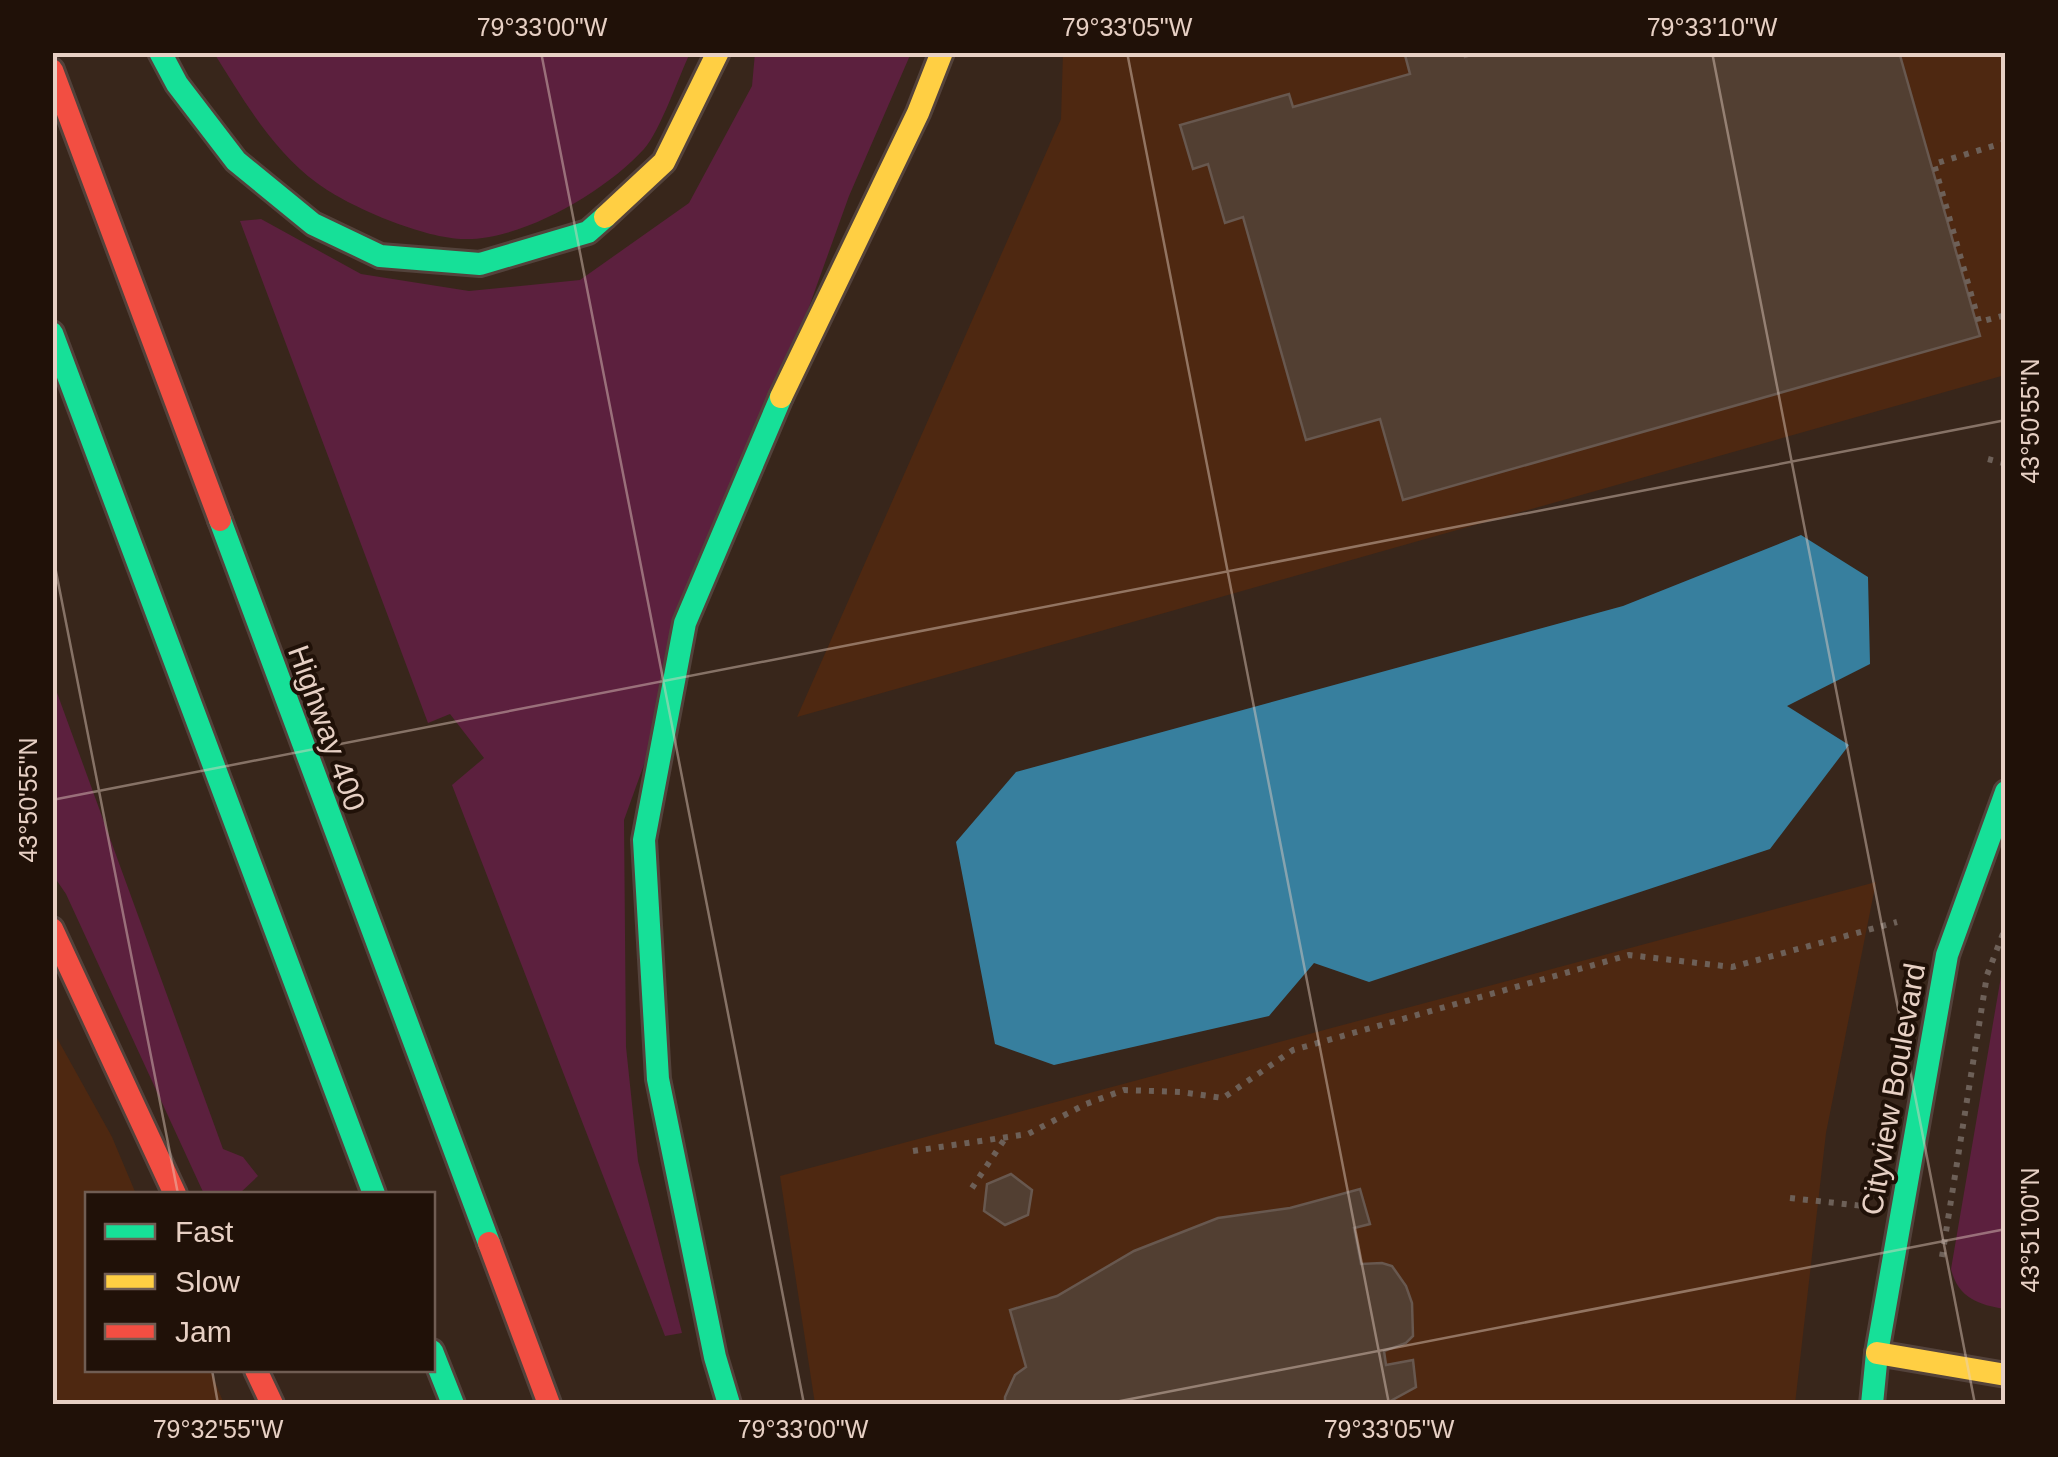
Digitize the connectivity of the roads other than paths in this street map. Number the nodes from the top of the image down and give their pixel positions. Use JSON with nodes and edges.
{"nodes":[{"id":1,"x":160,"y":52,"type":"edge"},
{"id":2,"x":718,"y":52,"type":"edge"},
{"id":3,"x":942,"y":52,"type":"edge"},
{"id":4,"x":52,"y":70,"type":"edge"},
{"id":5,"x":52,"y":333,"type":"edge"},
{"id":6,"x":59,"y":361,"type":"edge"},
{"id":7,"x":2006,"y":792,"type":"edge"},
{"id":8,"x":52,"y":928,"type":"edge"},
{"id":9,"x":175,"y":1192,"type":"edge"},
{"id":10,"x":373,"y":1192,"type":"edge"},
{"id":11,"x":1877,"y":1353,"type":"junction"},
{"id":12,"x":435,"y":1358,"type":"edge"},
{"id":13,"x":257,"y":1372,"type":"edge"},
{"id":14,"x":2006,"y":1375,"type":"edge"},
{"id":15,"x":272,"y":1404,"type":"edge"},
{"id":16,"x":453,"y":1404,"type":"edge"},
{"id":17,"x":549,"y":1404,"type":"edge"},
{"id":18,"x":728,"y":1404,"type":"edge"},
{"id":19,"x":1872,"y":1404,"type":"edge"}],
"edges":[{"from":1,"to":2,"type":"main road"},
{"from":3,"to":18,"type":"main road"},
{"from":4,"to":17,"type":"main road","name":"Highway 400"},
{"from":5,"to":6,"type":"main road"},
{"from":6,"to":10,"type":"main road"},
{"from":7,"to":11,"type":"main road","name":"Cityview Boulevard"},
{"from":8,"to":9,"type":"main road"},
{"from":11,"to":14,"type":"main road"},
{"from":11,"to":19,"type":"main road","name":"Cityview Boulevard"},
{"from":12,"to":16,"type":"main road"},
{"from":13,"to":15,"type":"main road"}]}
